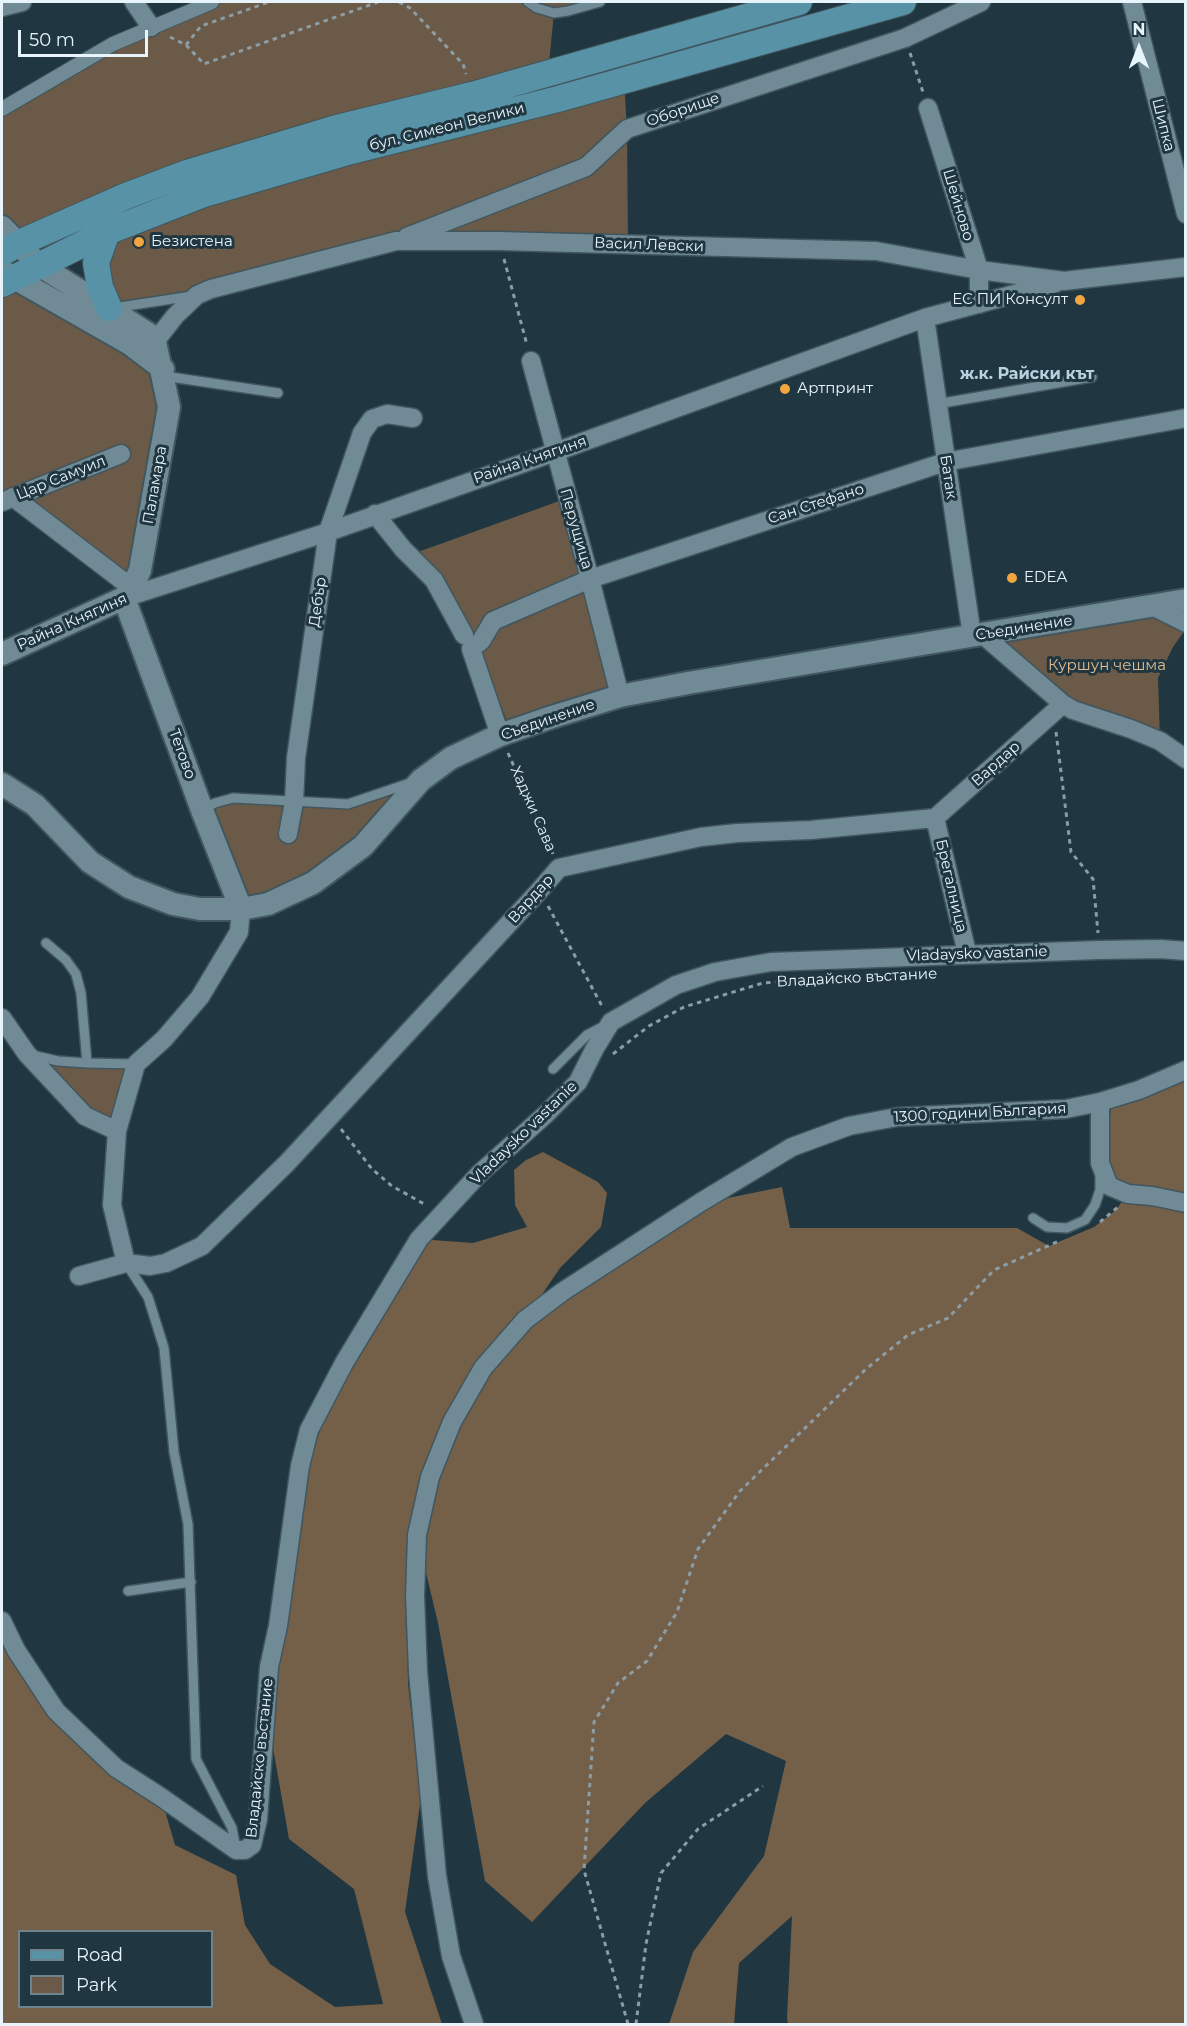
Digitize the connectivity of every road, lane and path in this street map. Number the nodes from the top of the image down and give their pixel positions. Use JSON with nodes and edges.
{"nodes":[{"id":1,"x":22,"y":2,"type":"edge"},
{"id":2,"x":134,"y":2,"type":"edge"},
{"id":3,"x":212,"y":2,"type":"edge"},
{"id":4,"x":269,"y":2,"type":"edge"},
{"id":5,"x":378,"y":2,"type":"edge"},
{"id":6,"x":399,"y":2,"type":"edge"},
{"id":7,"x":528,"y":2,"type":"edge"},
{"id":8,"x":600,"y":2,"type":"edge"},
{"id":9,"x":799,"y":2,"type":"edge"},
{"id":10,"x":903,"y":2,"type":"edge"},
{"id":11,"x":981,"y":2,"type":"edge"},
{"id":12,"x":1132,"y":2,"type":"edge"},
{"id":13,"x":584,"y":4,"type":"edge"},
{"id":14,"x":2,"y":7,"type":"edge"},
{"id":15,"x":151,"y":27,"type":"junction"},
{"id":16,"x":905,"y":38,"type":"junction"},
{"id":17,"x":472,"y":94,"type":"junction"},
{"id":18,"x":928,"y":108,"type":"joint"},
{"id":19,"x":2,"y":109,"type":"edge"},
{"id":20,"x":1185,"y":214,"type":"edge"},
{"id":21,"x":107,"y":232,"type":"junction"},
{"id":22,"x":499,"y":241,"type":"junction"},
{"id":23,"x":7,"y":242,"type":"edge"},
{"id":24,"x":396,"y":242,"type":"junction"},
{"id":25,"x":39,"y":265,"type":"junction"},
{"id":26,"x":1185,"y":267,"type":"edge"},
{"id":27,"x":979,"y":270,"type":"junction"},
{"id":28,"x":5,"y":277,"type":"edge"},
{"id":29,"x":1064,"y":281,"type":"junction"},
{"id":30,"x":197,"y":295,"type":"junction"},
{"id":31,"x":979,"y":304,"type":"junction"},
{"id":32,"x":109,"y":308,"type":"junction"},
{"id":33,"x":925,"y":318,"type":"junction"},
{"id":34,"x":157,"y":360,"type":"junction"},
{"id":35,"x":531,"y":362,"type":"joint"},
{"id":36,"x":1092,"y":377,"type":"dead end"},
{"id":37,"x":278,"y":393,"type":"dead end"},
{"id":38,"x":937,"y":404,"type":"junction"},
{"id":39,"x":413,"y":418,"type":"dead end"},
{"id":40,"x":1185,"y":418,"type":"edge"},
{"id":41,"x":555,"y":452,"type":"junction"},
{"id":42,"x":121,"y":454,"type":"dead end"},
{"id":43,"x":945,"y":462,"type":"junction"},
{"id":44,"x":7,"y":499,"type":"edge"},
{"id":45,"x":375,"y":514,"type":"junction"},
{"id":46,"x":328,"y":532,"type":"junction"},
{"id":47,"x":590,"y":579,"type":"junction"},
{"id":48,"x":128,"y":593,"type":"junction"},
{"id":49,"x":1185,"y":600,"type":"edge"},
{"id":50,"x":1152,"y":606,"type":"junction"},
{"id":51,"x":1185,"y":623,"type":"edge"},
{"id":52,"x":977,"y":635,"type":"junction"},
{"id":53,"x":467,"y":642,"type":"junction"},
{"id":54,"x":2,"y":654,"type":"edge"},
{"id":55,"x":620,"y":696,"type":"junction"},
{"id":56,"x":1058,"y":708,"type":"junction"},
{"id":57,"x":500,"y":735,"type":"junction"},
{"id":58,"x":1185,"y":759,"type":"edge"},
{"id":59,"x":421,"y":780,"type":"junction"},
{"id":60,"x":2,"y":784,"type":"edge"},
{"id":61,"x":294,"y":802,"type":"junction"},
{"id":62,"x":202,"y":810,"type":"junction"},
{"id":63,"x":935,"y":818,"type":"junction"},
{"id":64,"x":288,"y":834,"type":"dead end"},
{"id":65,"x":559,"y":868,"type":"junction"},
{"id":66,"x":539,"y":891,"type":"junction"},
{"id":67,"x":242,"y":909,"type":"junction"},
{"id":68,"x":46,"y":943,"type":"dead end"},
{"id":69,"x":1099,"y":950,"type":"junction"},
{"id":70,"x":1185,"y":951,"type":"edge"},
{"id":71,"x":968,"y":953,"type":"junction"},
{"id":72,"x":807,"y":980,"type":"dead end"},
{"id":73,"x":2,"y":1018,"type":"edge"},
{"id":74,"x":611,"y":1022,"type":"junction"},
{"id":75,"x":27,"y":1054,"type":"junction"},
{"id":76,"x":611,"y":1056,"type":"dead end"},
{"id":77,"x":87,"y":1063,"type":"junction"},
{"id":78,"x":136,"y":1064,"type":"junction"},
{"id":79,"x":553,"y":1069,"type":"dead end"},
{"id":80,"x":1185,"y":1070,"type":"edge"},
{"id":81,"x":1100,"y":1102,"type":"junction"},
{"id":82,"x":330,"y":1115,"type":"junction"},
{"id":83,"x":117,"y":1131,"type":"junction"},
{"id":84,"x":1100,"y":1164,"type":"junction"},
{"id":85,"x":1128,"y":1194,"type":"junction"},
{"id":86,"x":1185,"y":1203,"type":"edge"},
{"id":87,"x":444,"y":1212,"type":"junction"},
{"id":88,"x":1033,"y":1218,"type":"dead end"},
{"id":89,"x":1094,"y":1227,"type":"dead end"},
{"id":90,"x":1067,"y":1238,"type":"dead end"},
{"id":91,"x":126,"y":1263,"type":"junction"},
{"id":92,"x":79,"y":1276,"type":"dead end"},
{"id":93,"x":191,"y":1582,"type":"junction"},
{"id":94,"x":128,"y":1591,"type":"dead end"},
{"id":95,"x":2,"y":1621,"type":"edge"},
{"id":96,"x":764,"y":1786,"type":"dead end"},
{"id":97,"x":236,"y":1850,"type":"junction"},
{"id":98,"x":474,"y":2025,"type":"edge"},
{"id":99,"x":628,"y":2025,"type":"edge"},
{"id":100,"x":636,"y":2025,"type":"edge"}],
"edges":[{"from":1,"to":14,"type":"street"},
{"from":2,"to":15,"type":"street"},
{"from":3,"to":15,"type":"street"},
{"from":4,"to":5,"type":"path"},
{"from":6,"to":17,"type":"path"},
{"from":7,"to":13,"type":"lane"},
{"from":8,"to":13,"type":"lane"},
{"from":9,"to":17,"type":"main road","name":"бул. Симеон Велики"},
{"from":10,"to":21,"type":"main road","name":"бул. Симеон Велики"},
{"from":11,"to":16,"type":"street","name":"Оборище"},
{"from":12,"to":20,"type":"street","name":"Шипка"},
{"from":15,"to":19,"type":"street"},
{"from":16,"to":18,"type":"path"},
{"from":16,"to":24,"type":"street","name":"Оборище"},
{"from":17,"to":23,"type":"main road","name":"бул. Симеон Велики"},
{"from":18,"to":27,"type":"street","name":"Шейново"},
{"from":21,"to":25,"type":"main road","name":"бул. Симеон Велики"},
{"from":21,"to":32,"type":"main road"},
{"from":22,"to":24,"type":"street","name":"Васил Левски"},
{"from":22,"to":27,"type":"street","name":"Васил Левски"},
{"from":22,"to":35,"type":"path"},
{"from":23,"to":25,"type":"street"},
{"from":24,"to":30,"type":"street","name":"Васил Левски"},
{"from":25,"to":28,"type":"main road","name":"бул. Симеон Велики"},
{"from":25,"to":32,"type":"street"},
{"from":26,"to":29,"type":"street","name":"Васил Левски"},
{"from":27,"to":29,"type":"street","name":"Васил Левски"},
{"from":27,"to":31,"type":"street","name":"Шейново"},
{"from":28,"to":34,"type":"street"},
{"from":29,"to":31,"type":"street","name":"Райна Княгиня"},
{"from":30,"to":32,"type":"lane"},
{"from":30,"to":34,"type":"street","name":"Васил Левски"},
{"from":31,"to":33,"type":"street","name":"Райна Княгиня"},
{"from":32,"to":34,"type":"street"},
{"from":33,"to":38,"type":"street","name":"Батак"},
{"from":33,"to":41,"type":"street","name":"Райна Княгиня"},
{"from":34,"to":37,"type":"lane"},
{"from":34,"to":48,"type":"street","name":"Паламара"},
{"from":35,"to":41,"type":"street","name":"Перущица"},
{"from":36,"to":38,"type":"lane"},
{"from":38,"to":43,"type":"street","name":"Батак"},
{"from":39,"to":46,"type":"street","name":"Дебър"},
{"from":40,"to":43,"type":"street","name":"Сан Стефано"},
{"from":41,"to":45,"type":"street","name":"Райна Княгиня"},
{"from":41,"to":47,"type":"street","name":"Перущица"},
{"from":42,"to":44,"type":"street","name":"Цар Самуил"},
{"from":43,"to":47,"type":"street","name":"Сан Стефано"},
{"from":43,"to":52,"type":"street","name":"Батак"},
{"from":44,"to":48,"type":"street"},
{"from":45,"to":46,"type":"street","name":"Райна Княгиня"},
{"from":45,"to":53,"type":"street"},
{"from":46,"to":48,"type":"street","name":"Райна Княгиня"},
{"from":46,"to":61,"type":"street","name":"Дебър"},
{"from":47,"to":53,"type":"street","name":"Сан Стефано"},
{"from":47,"to":55,"type":"street","name":"Перущица"},
{"from":48,"to":54,"type":"street","name":"Райна Княгиня"},
{"from":48,"to":62,"type":"street","name":"Тетово"},
{"from":49,"to":50,"type":"street","name":"Съединение"},
{"from":50,"to":51,"type":"street"},
{"from":50,"to":52,"type":"street","name":"Съединение"},
{"from":52,"to":55,"type":"street","name":"Съединение"},
{"from":52,"to":56,"type":"street"},
{"from":53,"to":57,"type":"street"},
{"from":55,"to":57,"type":"street","name":"Съединение"},
{"from":56,"to":58,"type":"street"},
{"from":56,"to":63,"type":"street","name":"Вардар"},
{"from":56,"to":69,"type":"path"},
{"from":57,"to":59,"type":"street","name":"Съединение"},
{"from":57,"to":65,"type":"path","name":"Хаджи Сава"},
{"from":59,"to":61,"type":"lane"},
{"from":59,"to":67,"type":"street","name":"Съединение"},
{"from":60,"to":67,"type":"street","name":"Съединение"},
{"from":61,"to":62,"type":"lane"},
{"from":61,"to":64,"type":"street","name":"Дебър"},
{"from":62,"to":67,"type":"street","name":"Тетово"},
{"from":63,"to":65,"type":"street","name":"Вардар"},
{"from":63,"to":71,"type":"street","name":"Брегалница"},
{"from":65,"to":66,"type":"street","name":"Вардар"},
{"from":66,"to":74,"type":"path"},
{"from":66,"to":82,"type":"street","name":"Вардар"},
{"from":67,"to":78,"type":"street"},
{"from":68,"to":77,"type":"lane"},
{"from":69,"to":70,"type":"street","name":"Vladaysko vastanie"},
{"from":69,"to":71,"type":"street","name":"Vladaysko vastanie"},
{"from":71,"to":74,"type":"street","name":"Vladaysko vastanie"},
{"from":72,"to":76,"type":"path","name":"Владайско въстание"},
{"from":73,"to":75,"type":"street"},
{"from":74,"to":79,"type":"lane"},
{"from":74,"to":87,"type":"street","name":"Vladaysko vastanie"},
{"from":75,"to":77,"type":"lane"},
{"from":75,"to":83,"type":"street"},
{"from":77,"to":78,"type":"lane"},
{"from":78,"to":83,"type":"street"},
{"from":80,"to":81,"type":"street","name":"1300 години България"},
{"from":81,"to":84,"type":"street"},
{"from":81,"to":98,"type":"street","name":"1300 години България"},
{"from":82,"to":87,"type":"path"},
{"from":82,"to":91,"type":"street","name":"Вардар"},
{"from":83,"to":91,"type":"street"},
{"from":84,"to":85,"type":"street"},
{"from":84,"to":88,"type":"lane"},
{"from":85,"to":86,"type":"street"},
{"from":85,"to":89,"type":"path"},
{"from":87,"to":97,"type":"street","name":"Vladaysko vastanie"},
{"from":90,"to":99,"type":"path"},
{"from":91,"to":92,"type":"street","name":"Вардар"},
{"from":91,"to":93,"type":"lane"},
{"from":93,"to":94,"type":"lane"},
{"from":93,"to":97,"type":"lane"},
{"from":95,"to":97,"type":"street","name":"Владайско въстание"},
{"from":96,"to":100,"type":"path"}]}
